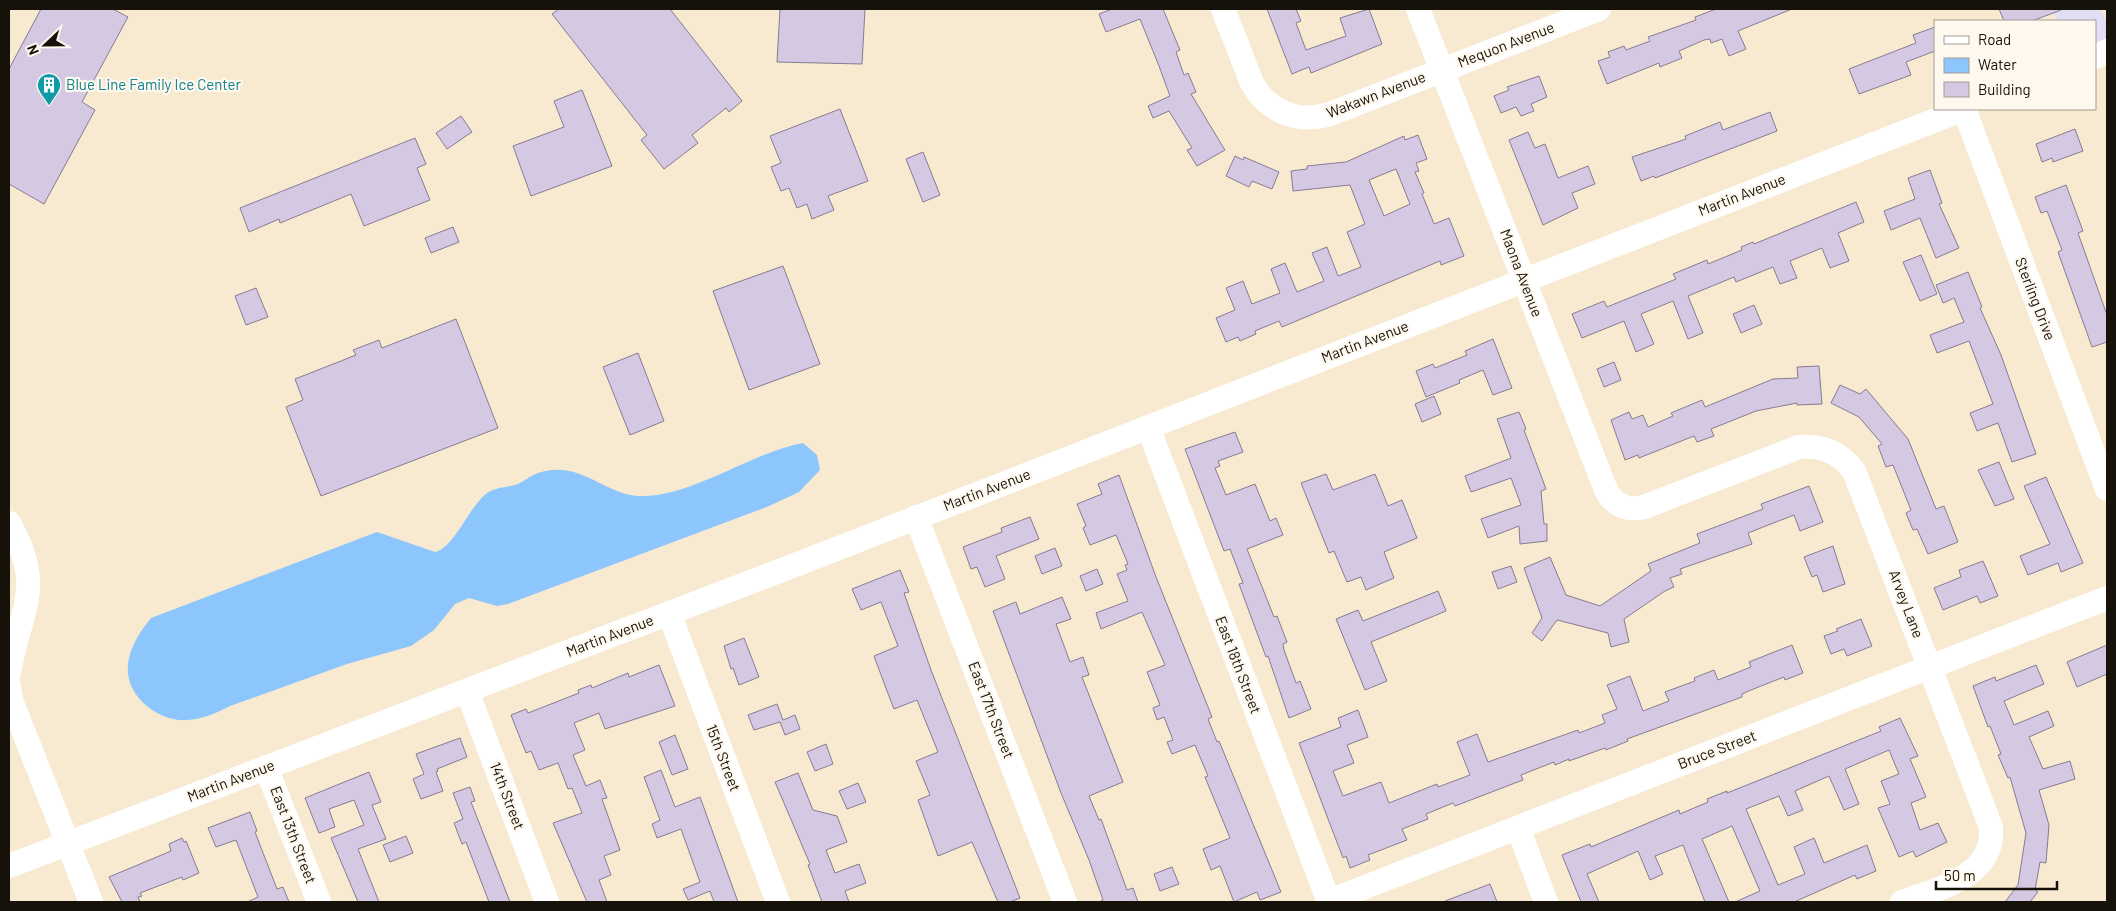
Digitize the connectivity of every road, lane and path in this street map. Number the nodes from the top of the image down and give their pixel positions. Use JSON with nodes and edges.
{"nodes":[{"id":1,"x":1223,"y":9,"type":"edge"},
{"id":2,"x":1418,"y":9,"type":"edge"},
{"id":3,"x":1599,"y":9,"type":"edge"},
{"id":4,"x":1442,"y":70,"type":"junction"},
{"id":5,"x":1961,"y":110,"type":"edge"},
{"id":6,"x":1964,"y":110,"type":"edge"},
{"id":7,"x":1524,"y":280,"type":"junction"},
{"id":8,"x":1148,"y":427,"type":"junction"},
{"id":9,"x":2107,"y":489,"type":"edge"},
{"id":10,"x":1649,"y":505,"type":"joint"},
{"id":11,"x":916,"y":517,"type":"junction"},
{"id":12,"x":9,"y":523,"type":"edge"},
{"id":13,"x":2107,"y":598,"type":"edge"},
{"id":14,"x":669,"y":613,"type":"junction"},
{"id":15,"x":1931,"y":667,"type":"junction"},
{"id":16,"x":9,"y":672,"type":"edge"},
{"id":17,"x":9,"y":686,"type":"edge"},
{"id":18,"x":467,"y":691,"type":"junction"},
{"id":19,"x":266,"y":767,"type":"junction"},
{"id":20,"x":1518,"y":828,"type":"junction"},
{"id":21,"x":69,"y":843,"type":"junction"},
{"id":22,"x":9,"y":866,"type":"edge"},
{"id":23,"x":91,"y":902,"type":"edge"},
{"id":24,"x":319,"y":902,"type":"edge"},
{"id":25,"x":547,"y":902,"type":"edge"},
{"id":26,"x":778,"y":902,"type":"edge"},
{"id":27,"x":1065,"y":902,"type":"edge"},
{"id":28,"x":1328,"y":902,"type":"edge"},
{"id":29,"x":1546,"y":902,"type":"edge"},
{"id":30,"x":1902,"y":902,"type":"edge"}],
"edges":[{"from":1,"to":4,"type":"street","name":"Wakawn Avenue"},
{"from":2,"to":4,"type":"street","name":"Maona Avenue"},
{"from":3,"to":4,"type":"street","name":"Mequon Avenue"},
{"from":4,"to":7,"type":"street","name":"Maona Avenue"},
{"from":5,"to":7,"type":"street","name":"Martin Avenue"},
{"from":6,"to":9,"type":"street","name":"Sterling Drive"},
{"from":7,"to":8,"type":"street","name":"Martin Avenue"},
{"from":7,"to":10,"type":"street","name":"Maona Avenue"},
{"from":8,"to":11,"type":"street","name":"Martin Avenue"},
{"from":8,"to":28,"type":"street","name":"East 18th Street"},
{"from":10,"to":15,"type":"street","name":"Arvey Lane"},
{"from":11,"to":14,"type":"street","name":"Martin Avenue"},
{"from":11,"to":27,"type":"street","name":"East 17th Street"},
{"from":12,"to":16,"type":"street"},
{"from":13,"to":15,"type":"street","name":"Bruce Street"},
{"from":14,"to":18,"type":"street","name":"Martin Avenue"},
{"from":14,"to":26,"type":"street","name":"15th Street"},
{"from":15,"to":20,"type":"street","name":"Bruce Street"},
{"from":15,"to":30,"type":"street","name":"Arvey Lane"},
{"from":17,"to":21,"type":"street"},
{"from":18,"to":19,"type":"street","name":"Martin Avenue"},
{"from":18,"to":25,"type":"street","name":"14th Street"},
{"from":19,"to":21,"type":"street","name":"Martin Avenue"},
{"from":19,"to":24,"type":"street","name":"East 13th Street"},
{"from":20,"to":28,"type":"street","name":"Bruce Street"},
{"from":20,"to":29,"type":"street"},
{"from":21,"to":22,"type":"street","name":"Martin Avenue"},
{"from":21,"to":23,"type":"street"}]}
